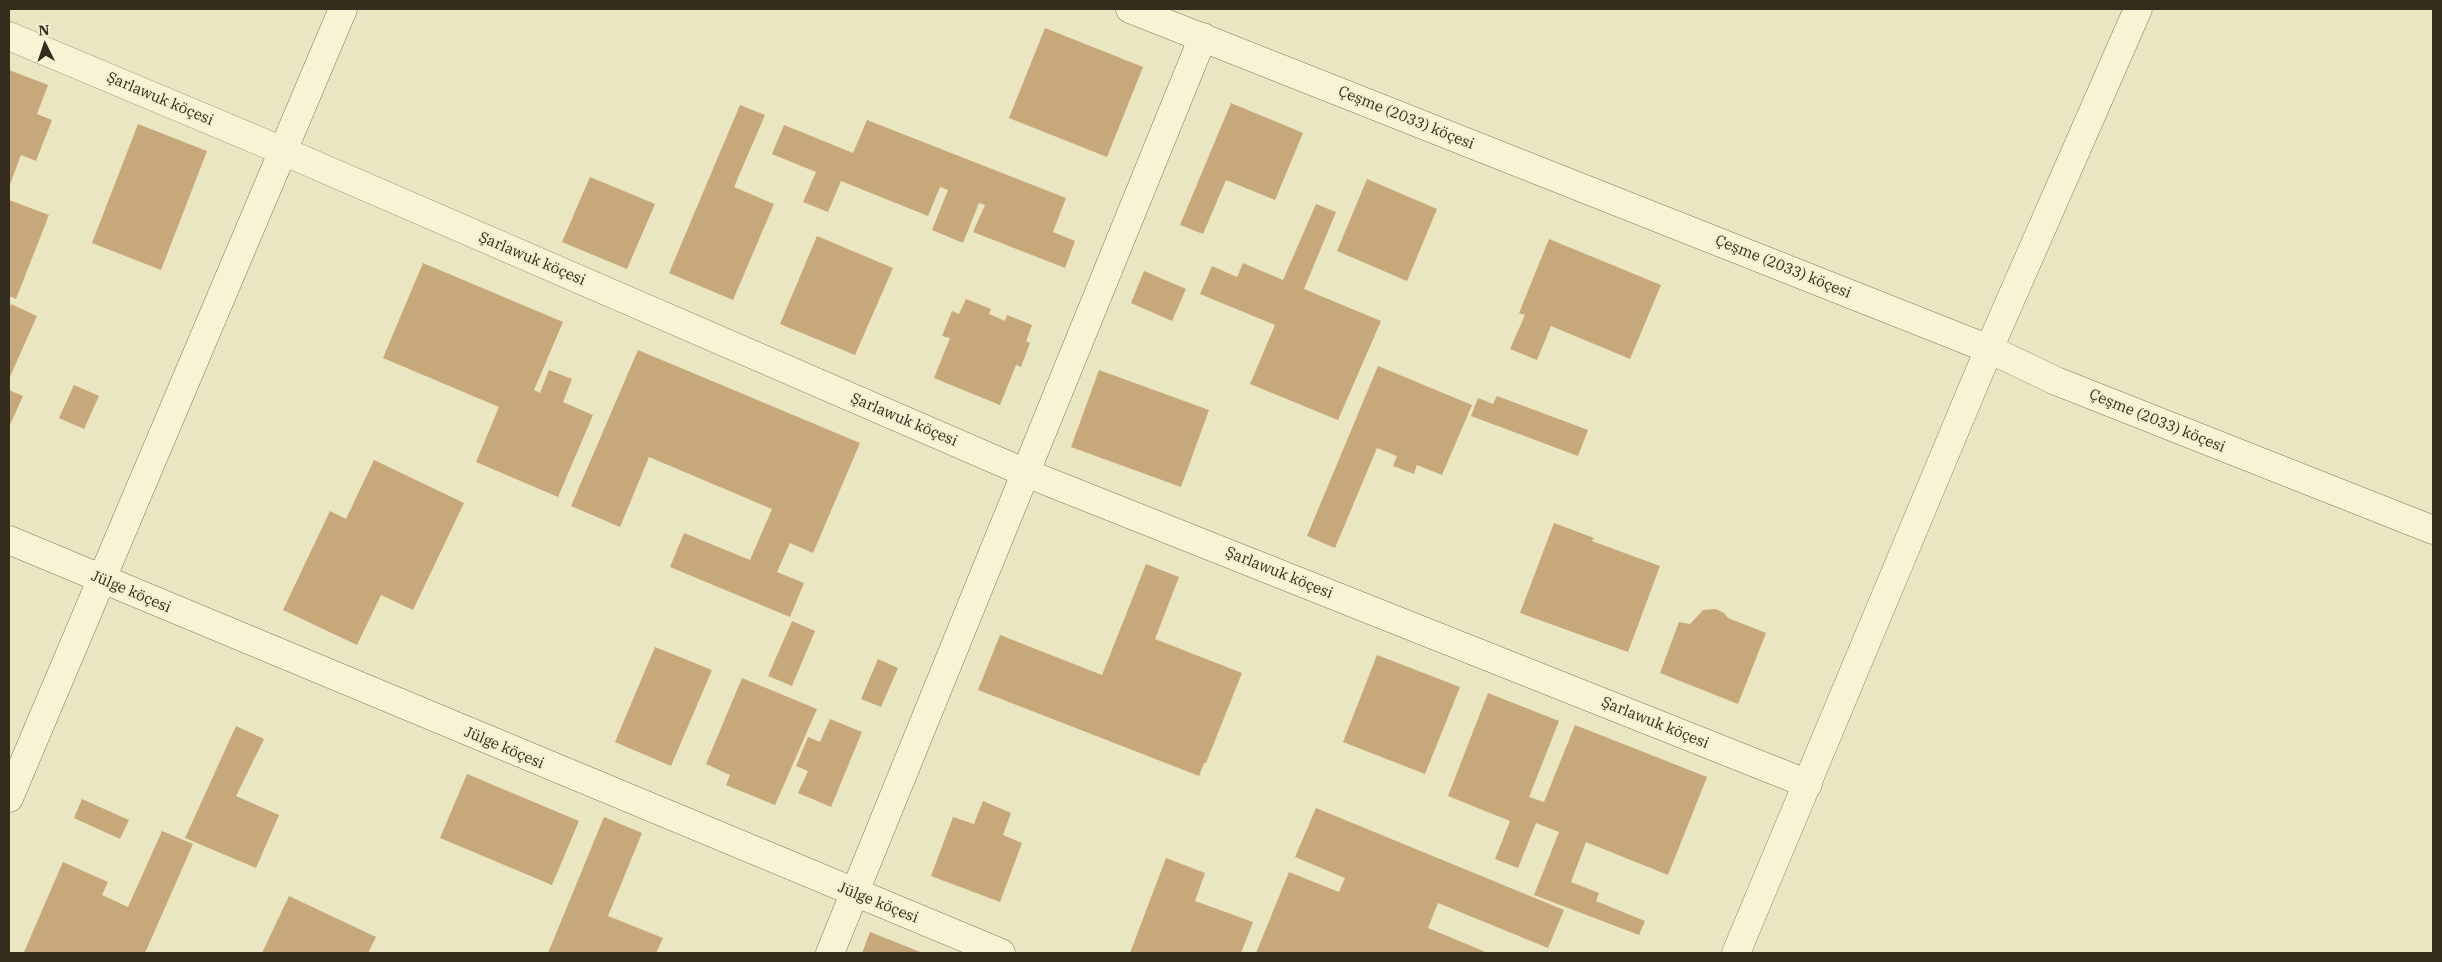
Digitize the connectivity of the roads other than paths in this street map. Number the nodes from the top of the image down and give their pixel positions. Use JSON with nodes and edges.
{"nodes":[{"id":1,"x":343,"y":9,"type":"edge"},
{"id":2,"x":1130,"y":9,"type":"edge"},
{"id":3,"x":2138,"y":9,"type":"edge"},
{"id":4,"x":9,"y":36,"type":"edge"},
{"id":5,"x":1203,"y":38,"type":"junction"},
{"id":6,"x":283,"y":150,"type":"junction"},
{"id":7,"x":1989,"y":349,"type":"junction"},
{"id":8,"x":1026,"y":472,"type":"junction"},
{"id":9,"x":2433,"y":530,"type":"edge"},
{"id":10,"x":9,"y":540,"type":"edge"},
{"id":11,"x":101,"y":579,"type":"junction"},
{"id":12,"x":1808,"y":784,"type":"junction"},
{"id":13,"x":9,"y":798,"type":"edge"},
{"id":14,"x":853,"y":894,"type":"junction"},
{"id":15,"x":830,"y":953,"type":"edge"},
{"id":16,"x":1001,"y":953,"type":"edge"},
{"id":17,"x":1736,"y":953,"type":"edge"}],
"edges":[{"from":1,"to":6,"type":"street"},
{"from":2,"to":5,"type":"street","name":"Çeşme (2033) köçesi"},
{"from":3,"to":7,"type":"street"},
{"from":4,"to":6,"type":"street","name":"Şarlawuk köçesi"},
{"from":5,"to":7,"type":"street","name":"Çeşme (2033) köçesi"},
{"from":5,"to":8,"type":"street"},
{"from":6,"to":8,"type":"street","name":"Şarlawuk köçesi"},
{"from":6,"to":11,"type":"street"},
{"from":7,"to":9,"type":"street","name":"Çeşme (2033) köçesi"},
{"from":7,"to":12,"type":"street"},
{"from":8,"to":12,"type":"street","name":"Şarlawuk köçesi"},
{"from":8,"to":14,"type":"street"},
{"from":10,"to":11,"type":"street","name":"Jülge köçesi"},
{"from":11,"to":13,"type":"street"},
{"from":11,"to":14,"type":"street","name":"Jülge köçesi"},
{"from":12,"to":17,"type":"street"},
{"from":14,"to":15,"type":"street"},
{"from":14,"to":16,"type":"street","name":"Jülge köçesi"}]}
